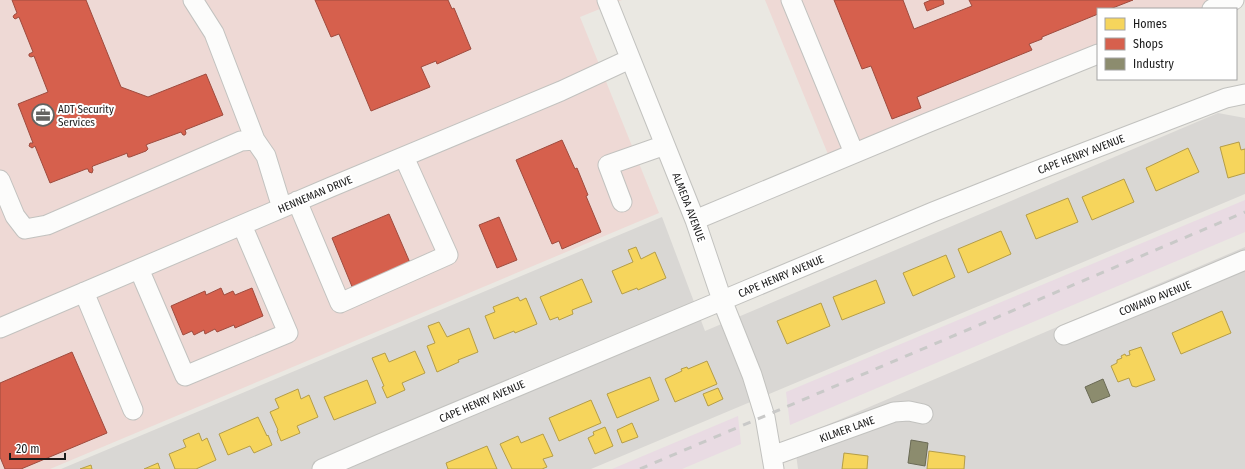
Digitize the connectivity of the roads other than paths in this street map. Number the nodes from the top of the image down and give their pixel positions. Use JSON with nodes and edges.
{"nodes":[{"id":1,"x":193,"y":0,"type":"edge"},
{"id":2,"x":606,"y":0,"type":"edge"},
{"id":3,"x":791,"y":0,"type":"edge"},
{"id":4,"x":1234,"y":0,"type":"edge"},
{"id":5,"x":1214,"y":8,"type":"edge"},
{"id":6,"x":1097,"y":54,"type":"edge"},
{"id":7,"x":630,"y":59,"type":"junction"},
{"id":8,"x":1245,"y":94,"type":"edge"},
{"id":9,"x":255,"y":140,"type":"junction"},
{"id":10,"x":665,"y":145,"type":"junction"},
{"id":11,"x":854,"y":153,"type":"junction"},
{"id":12,"x":404,"y":157,"type":"junction"},
{"id":13,"x":0,"y":180,"type":"edge"},
{"id":14,"x":622,"y":202,"type":"dead end"},
{"id":15,"x":290,"y":205,"type":"junction"},
{"id":16,"x":695,"y":220,"type":"junction"},
{"id":17,"x":242,"y":225,"type":"junction"},
{"id":18,"x":1245,"y":260,"type":"edge"},
{"id":19,"x":139,"y":269,"type":"junction"},
{"id":20,"x":84,"y":292,"type":"junction"},
{"id":21,"x":722,"y":300,"type":"junction"},
{"id":22,"x":0,"y":328,"type":"edge"},
{"id":23,"x":1064,"y":335,"type":"dead end"},
{"id":24,"x":133,"y":410,"type":"dead end"},
{"id":25,"x":923,"y":414,"type":"dead end"},
{"id":26,"x":765,"y":416,"type":"joint"},
{"id":27,"x":773,"y":462,"type":"edge"},
{"id":28,"x":322,"y":469,"type":"edge"}],
"edges":[{"from":1,"to":9,"type":"street"},
{"from":2,"to":7,"type":"street","name":"ALMEDA AVENUE"},
{"from":3,"to":11,"type":"street"},
{"from":4,"to":5,"type":"street"},
{"from":6,"to":11,"type":"street"},
{"from":7,"to":10,"type":"street","name":"ALMEDA AVENUE"},
{"from":7,"to":12,"type":"street","name":"HENNEMAN DRIVE"},
{"from":8,"to":21,"type":"street","name":"CAPE HENRY AVENUE"},
{"from":9,"to":13,"type":"street"},
{"from":9,"to":15,"type":"street"},
{"from":10,"to":14,"type":"street"},
{"from":10,"to":16,"type":"street","name":"ALMEDA AVENUE"},
{"from":11,"to":16,"type":"street"},
{"from":12,"to":15,"type":"street","name":"HENNEMAN DRIVE"},
{"from":12,"to":15,"type":"street"},
{"from":15,"to":17,"type":"street","name":"HENNEMAN DRIVE"},
{"from":16,"to":21,"type":"street","name":"ALMEDA AVENUE"},
{"from":17,"to":19,"type":"street","name":"HENNEMAN DRIVE"},
{"from":17,"to":19,"type":"street"},
{"from":18,"to":23,"type":"street","name":"COWAND AVENUE"},
{"from":19,"to":20,"type":"street","name":"HENNEMAN DRIVE"},
{"from":20,"to":22,"type":"street","name":"HENNEMAN DRIVE"},
{"from":20,"to":24,"type":"street"},
{"from":21,"to":26,"type":"street","name":"ALMEDA AVENUE"},
{"from":21,"to":28,"type":"street","name":"CAPE HENRY AVENUE"},
{"from":25,"to":27,"type":"street","name":"KILMER LANE"},
{"from":26,"to":27,"type":"street","name":"KILMER LANE"}]}
